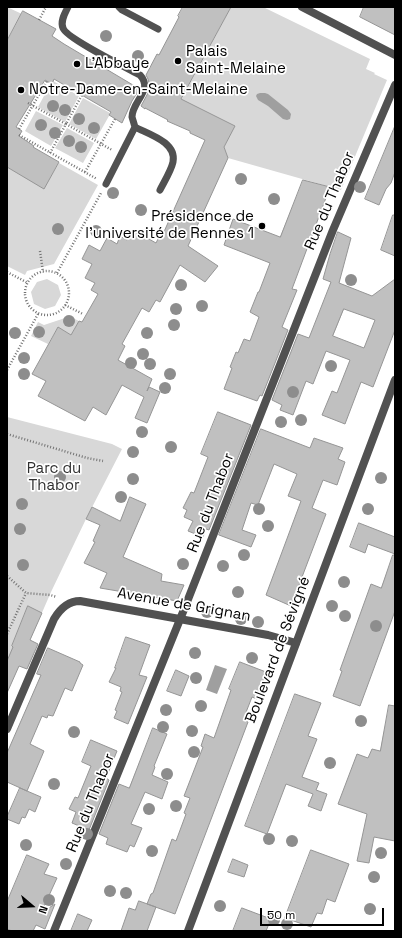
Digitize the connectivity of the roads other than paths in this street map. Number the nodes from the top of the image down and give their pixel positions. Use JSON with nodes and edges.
{"nodes":[{"id":1,"x":68,"y":7,"type":"edge"},
{"id":2,"x":119,"y":7,"type":"edge"},
{"id":3,"x":302,"y":7,"type":"edge"},
{"id":4,"x":158,"y":29,"type":"dead end"},
{"id":5,"x":395,"y":55,"type":"edge"},
{"id":6,"x":395,"y":85,"type":"edge"},
{"id":7,"x":135,"y":127,"type":"junction"},
{"id":8,"x":106,"y":184,"type":"road end"},
{"id":9,"x":160,"y":190,"type":"dead end"},
{"id":10,"x":395,"y":380,"type":"edge"},
{"id":11,"x":180,"y":619,"type":"junction"},
{"id":12,"x":296,"y":643,"type":"junction"},
{"id":13,"x":7,"y":729,"type":"edge"},
{"id":14,"x":54,"y":931,"type":"edge"},
{"id":15,"x":188,"y":931,"type":"edge"}],
"edges":[{"from":1,"to":7,"type":"lane"},
{"from":2,"to":4,"type":"lane"},
{"from":3,"to":5,"type":"street"},
{"from":6,"to":11,"type":"street","name":"Rue du Thabor"},
{"from":7,"to":8,"type":"lane"},
{"from":7,"to":9,"type":"lane"},
{"from":10,"to":12,"type":"street","name":"Boulevard de Sévigné"},
{"from":11,"to":12,"type":"street","name":"Avenue de Grignan"},
{"from":11,"to":13,"type":"street","name":"Avenue de Grignan"},
{"from":11,"to":14,"type":"street","name":"Rue du Thabor"},
{"from":12,"to":15,"type":"street","name":"Boulevard de Sévigné"}]}
